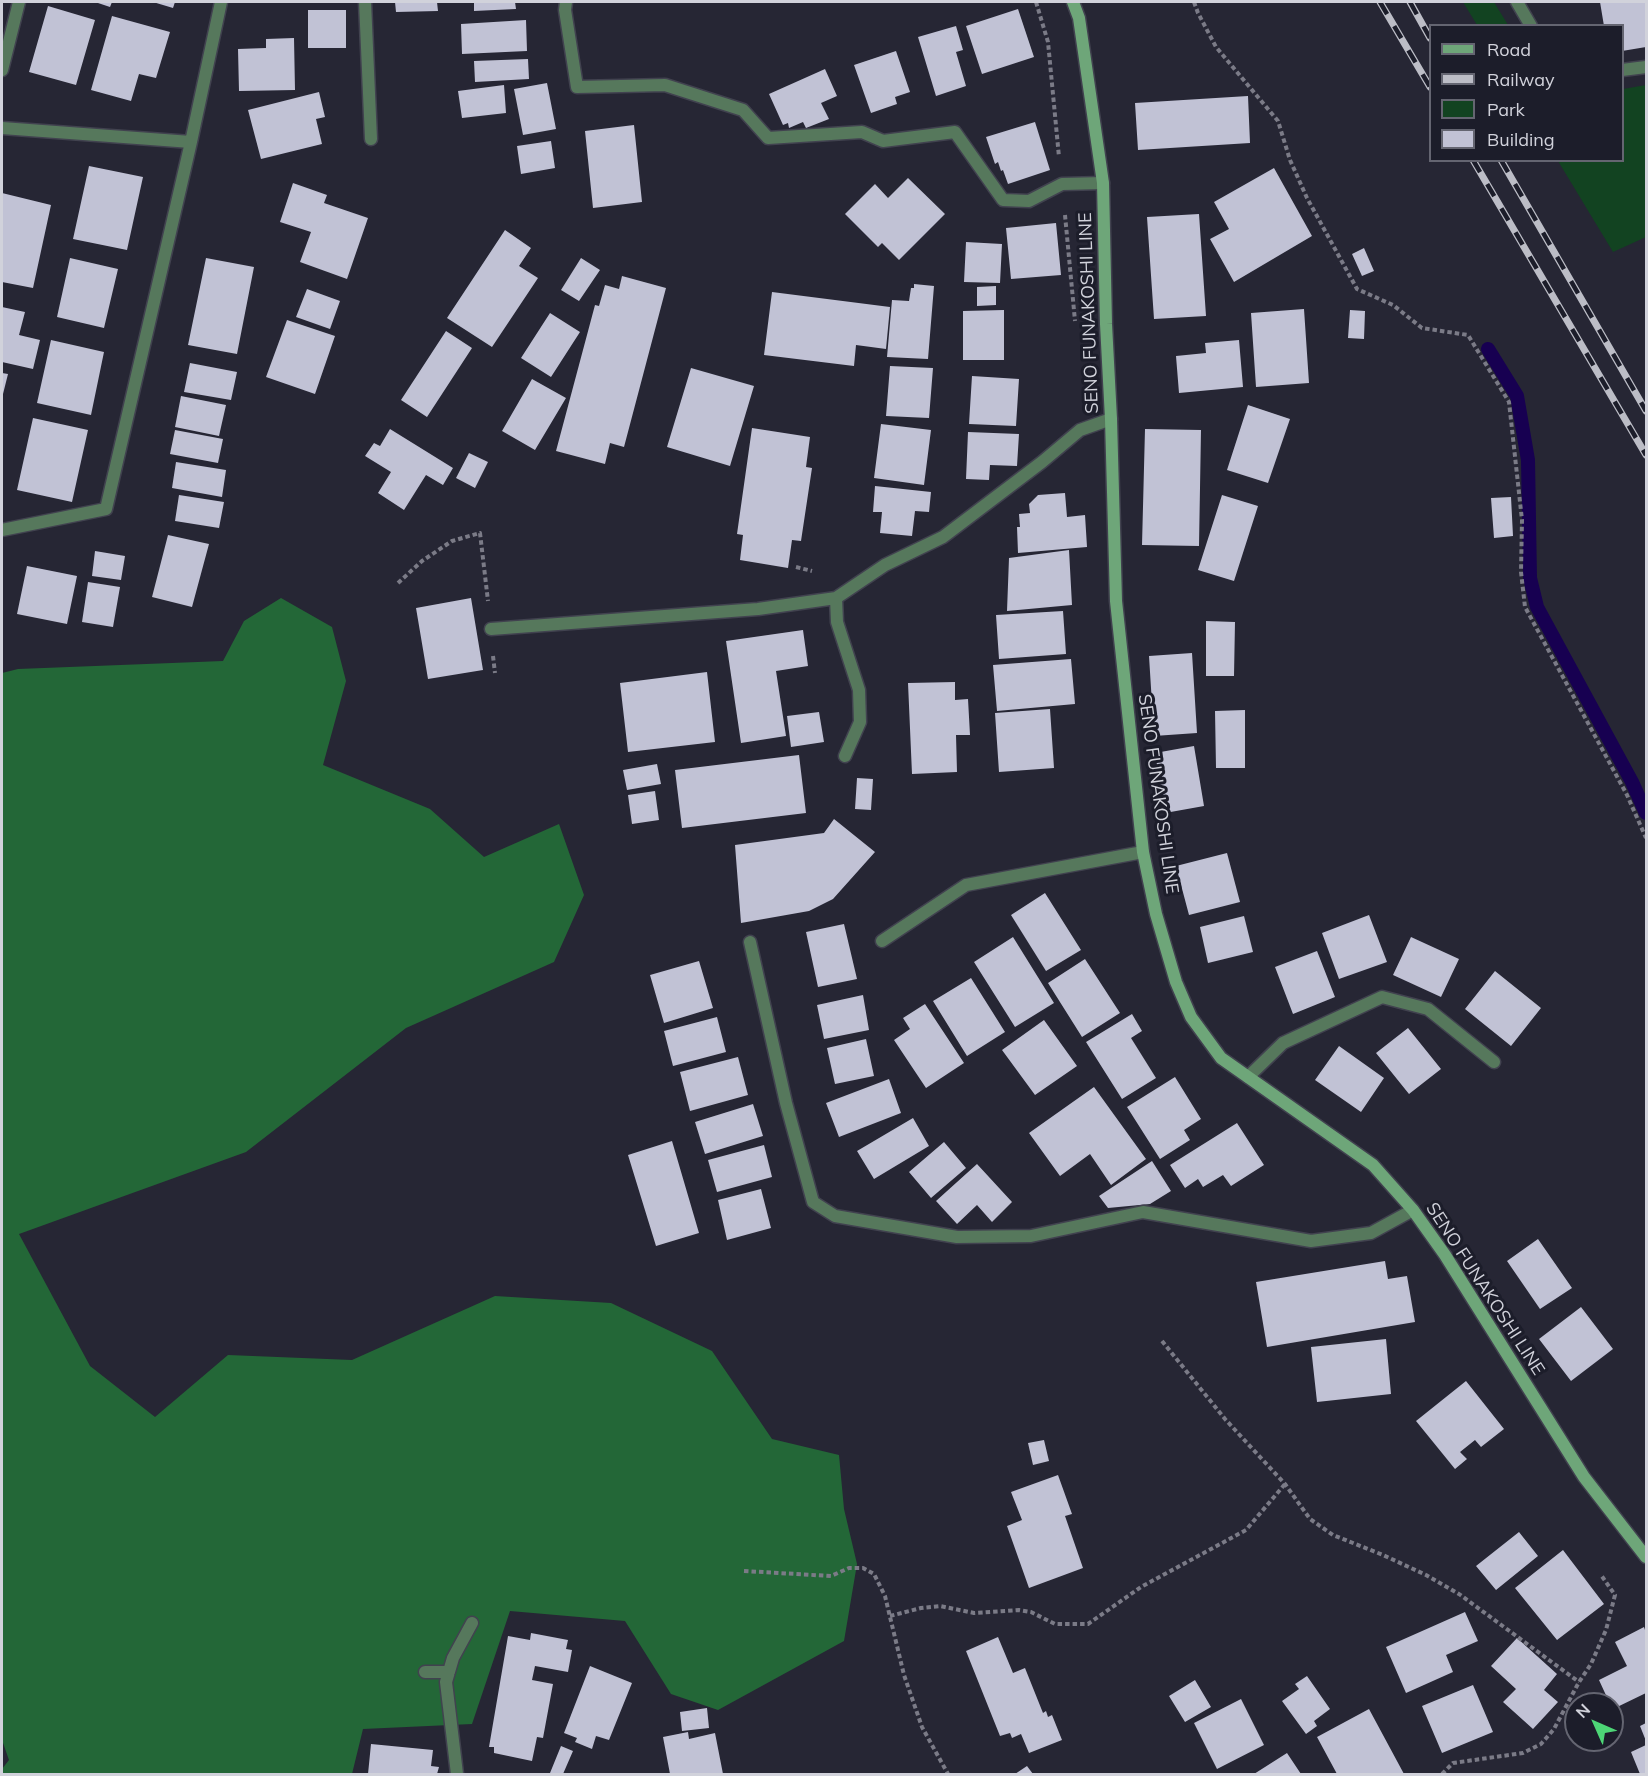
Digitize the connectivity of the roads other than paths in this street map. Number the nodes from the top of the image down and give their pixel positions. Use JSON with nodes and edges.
{"nodes":[{"id":1,"x":19,"y":2,"type":"edge"},
{"id":2,"x":221,"y":2,"type":"edge"},
{"id":3,"x":365,"y":2,"type":"edge"},
{"id":4,"x":566,"y":2,"type":"edge"},
{"id":5,"x":1073,"y":2,"type":"edge"},
{"id":6,"x":1517,"y":2,"type":"edge"},
{"id":7,"x":1530,"y":24,"type":"edge"},
{"id":8,"x":1647,"y":67,"type":"edge"},
{"id":9,"x":2,"y":70,"type":"edge"},
{"id":10,"x":1624,"y":70,"type":"edge"},
{"id":11,"x":2,"y":128,"type":"edge"},
{"id":12,"x":371,"y":139,"type":"dead end"},
{"id":13,"x":191,"y":142,"type":"junction"},
{"id":14,"x":1103,"y":183,"type":"junction"},
{"id":15,"x":1111,"y":418,"type":"junction"},
{"id":16,"x":2,"y":530,"type":"edge"},
{"id":17,"x":836,"y":598,"type":"junction"},
{"id":18,"x":491,"y":630,"type":"road end"},
{"id":19,"x":845,"y":756,"type":"dead end"},
{"id":20,"x":1143,"y":852,"type":"junction"},
{"id":21,"x":750,"y":942,"type":"dead end"},
{"id":22,"x":882,"y":942,"type":"dead end"},
{"id":23,"x":1494,"y":1062,"type":"dead end"},
{"id":24,"x":1248,"y":1077,"type":"junction"},
{"id":25,"x":1413,"y":1210,"type":"junction"},
{"id":26,"x":1647,"y":1557,"type":"edge"},
{"id":27,"x":472,"y":1623,"type":"dead end"},
{"id":28,"x":425,"y":1672,"type":"dead end"},
{"id":29,"x":449,"y":1672,"type":"junction"},
{"id":30,"x":457,"y":1774,"type":"edge"}],
"edges":[{"from":1,"to":9,"type":"street"},
{"from":2,"to":13,"type":"street"},
{"from":3,"to":12,"type":"street"},
{"from":4,"to":14,"type":"street"},
{"from":5,"to":14,"type":"main road","name":"SENO FUNAKOSHI LINE"},
{"from":6,"to":7,"type":"street"},
{"from":8,"to":10,"type":"street"},
{"from":11,"to":13,"type":"street"},
{"from":13,"to":16,"type":"street"},
{"from":14,"to":15,"type":"main road","name":"SENO FUNAKOSHI LINE"},
{"from":15,"to":17,"type":"street"},
{"from":15,"to":20,"type":"main road","name":"SENO FUNAKOSHI LINE"},
{"from":17,"to":18,"type":"street"},
{"from":17,"to":19,"type":"street"},
{"from":20,"to":22,"type":"street"},
{"from":20,"to":24,"type":"main road","name":"SENO FUNAKOSHI LINE"},
{"from":21,"to":25,"type":"street"},
{"from":23,"to":24,"type":"street"},
{"from":24,"to":25,"type":"main road","name":"SENO FUNAKOSHI LINE"},
{"from":25,"to":26,"type":"main road","name":"SENO FUNAKOSHI LINE"},
{"from":27,"to":29,"type":"street"},
{"from":28,"to":29,"type":"street"},
{"from":29,"to":30,"type":"street"}]}
